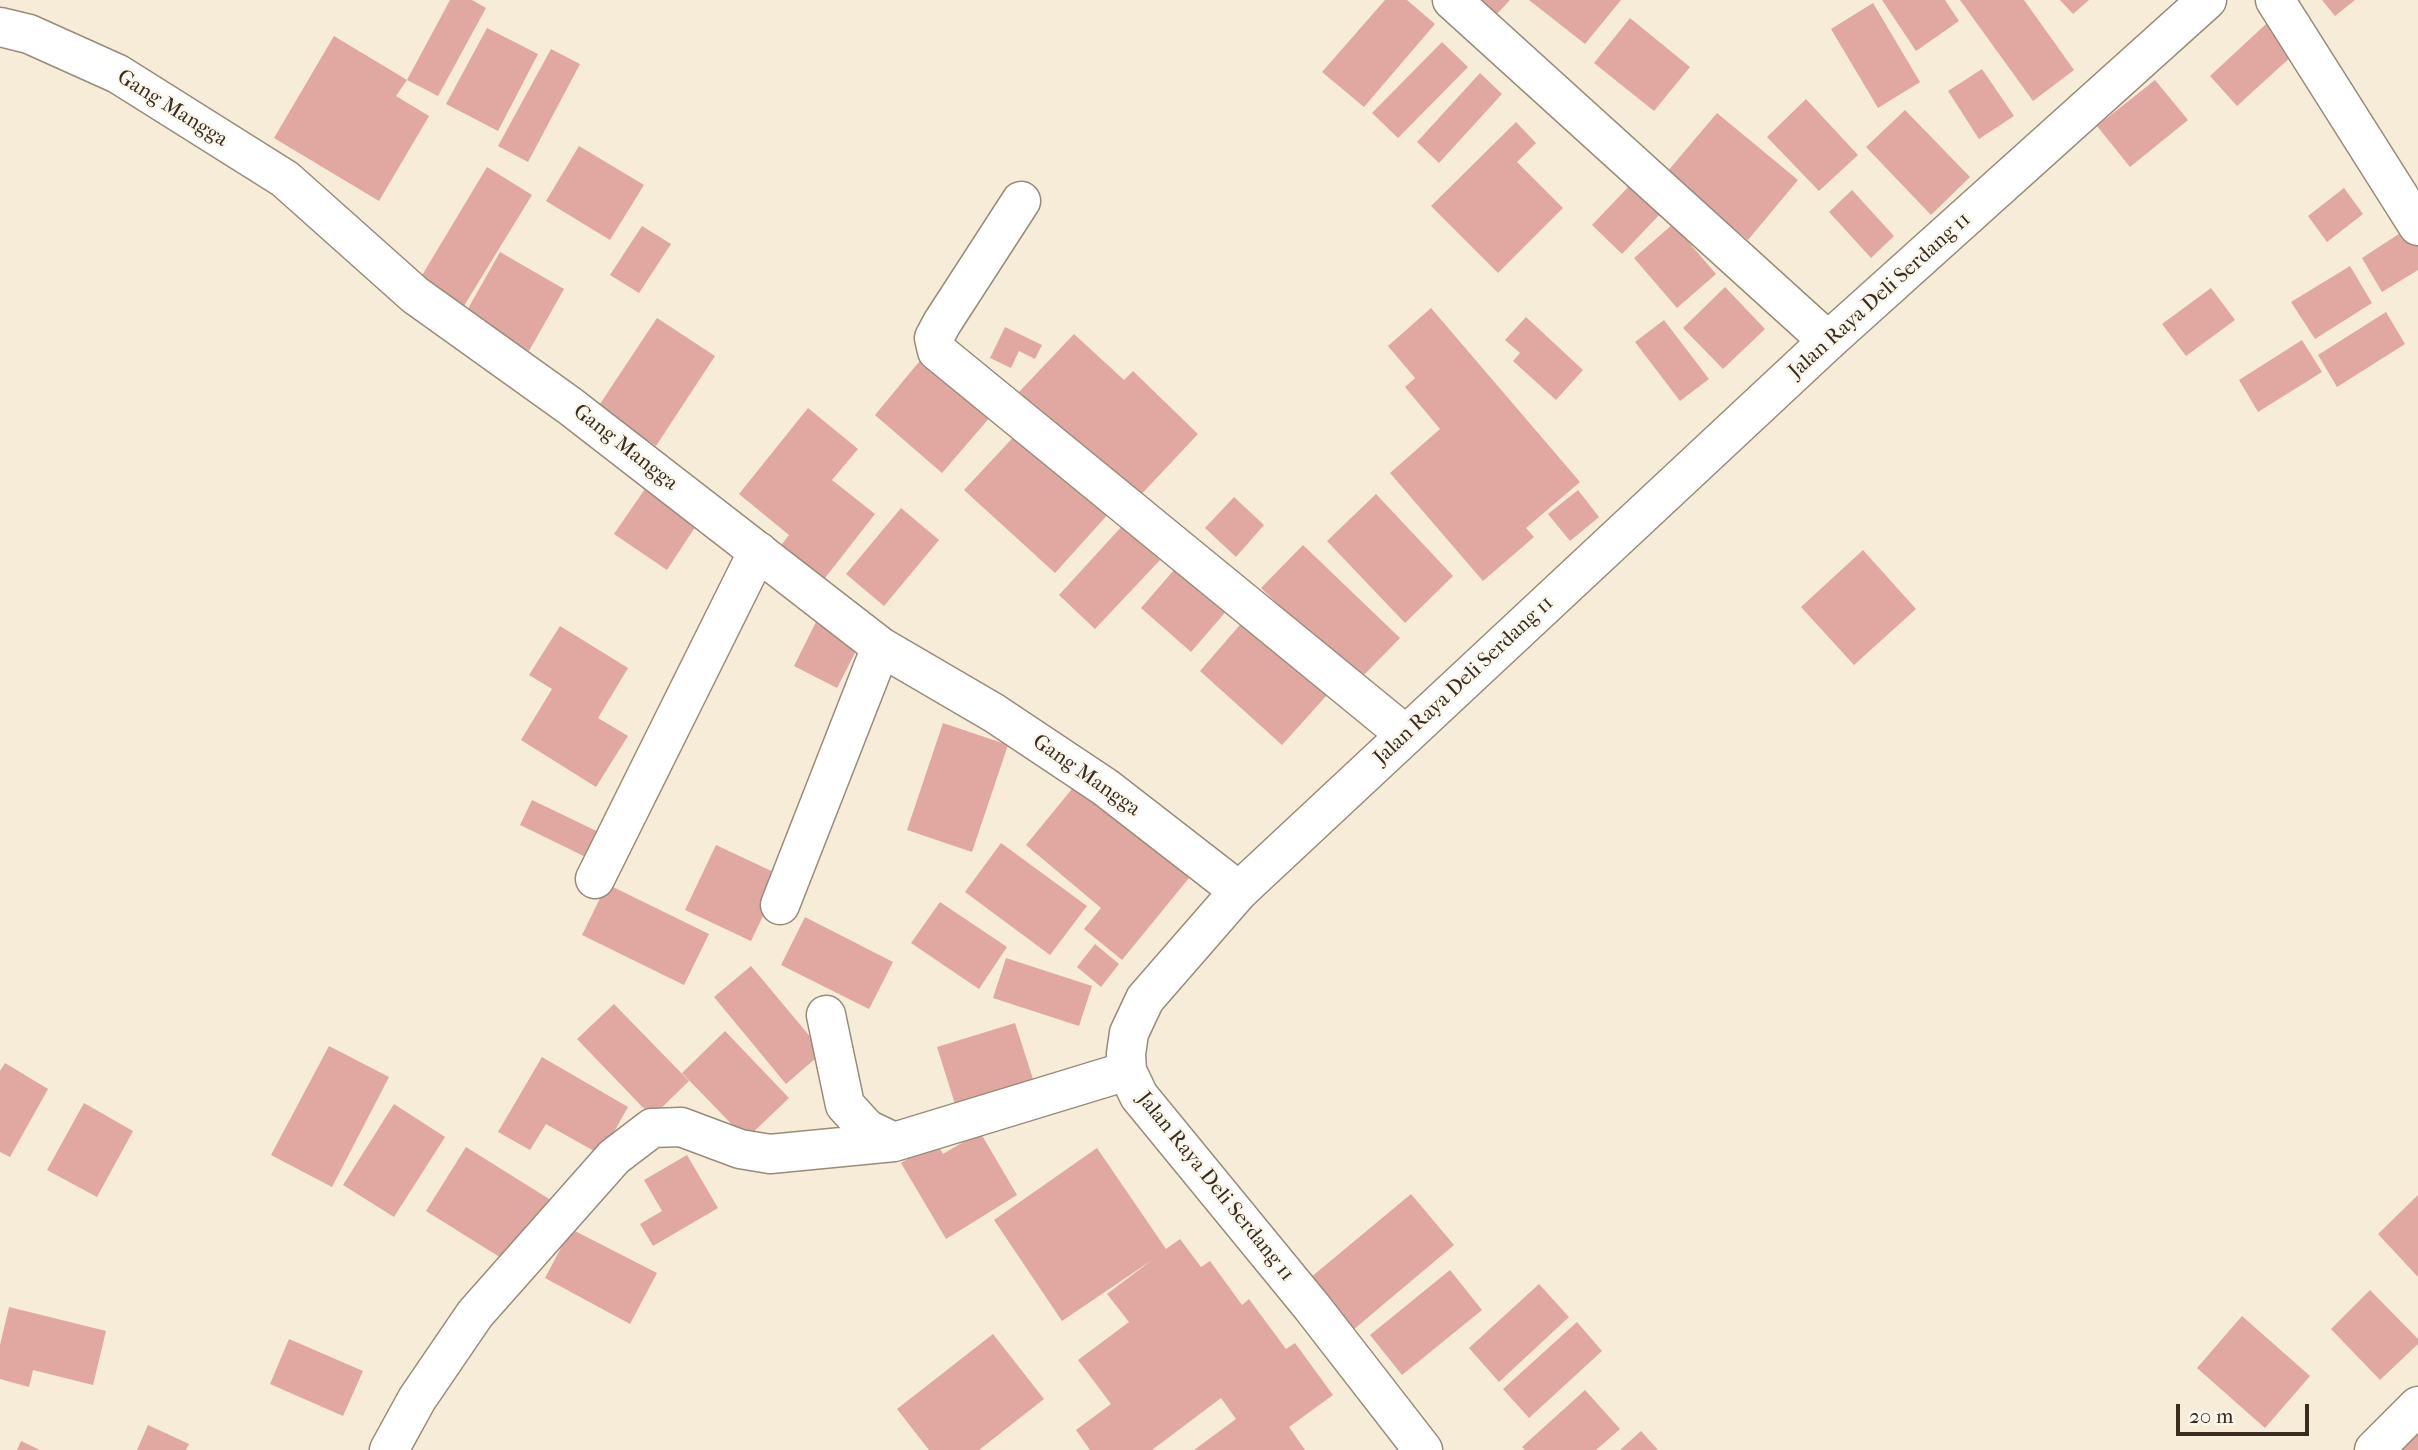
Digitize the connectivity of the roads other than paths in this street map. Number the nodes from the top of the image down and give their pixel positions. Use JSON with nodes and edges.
{"nodes":[{"id":1,"x":1452,"y":0,"type":"edge"},
{"id":2,"x":2207,"y":0,"type":"edge"},
{"id":3,"x":2275,"y":0,"type":"edge"},
{"id":4,"x":0,"y":27,"type":"edge"},
{"id":5,"x":1021,"y":201,"type":"dead end"},
{"id":6,"x":2418,"y":226,"type":"edge"},
{"id":7,"x":1829,"y":341,"type":"junction"},
{"id":8,"x":758,"y":551,"type":"junction"},
{"id":9,"x":881,"y":647,"type":"junction"},
{"id":10,"x":1406,"y":735,"type":"junction"},
{"id":11,"x":596,"y":879,"type":"dead end"},
{"id":12,"x":1239,"y":891,"type":"junction"},
{"id":13,"x":780,"y":905,"type":"dead end"},
{"id":14,"x":826,"y":1015,"type":"dead end"},
{"id":15,"x":1128,"y":1071,"type":"junction"},
{"id":16,"x":894,"y":1142,"type":"junction"},
{"id":17,"x":2418,"y":1406,"type":"edge"},
{"id":18,"x":389,"y":1450,"type":"edge"},
{"id":19,"x":1423,"y":1450,"type":"edge"},
{"id":20,"x":2374,"y":1450,"type":"edge"}],
"edges":[{"from":1,"to":7,"type":"street"},
{"from":2,"to":7,"type":"street","name":"Jalan Raya Deli Serdang 11"},
{"from":3,"to":6,"type":"street"},
{"from":4,"to":8,"type":"street","name":"Gang Mangga"},
{"from":5,"to":10,"type":"street"},
{"from":7,"to":10,"type":"street","name":"Jalan Raya Deli Serdang 11"},
{"from":8,"to":9,"type":"street","name":"Gang Mangga"},
{"from":8,"to":11,"type":"street"},
{"from":9,"to":12,"type":"street","name":"Gang Mangga"},
{"from":9,"to":13,"type":"street"},
{"from":10,"to":12,"type":"street","name":"Jalan Raya Deli Serdang 11"},
{"from":12,"to":15,"type":"street","name":"Jalan Raya Deli Serdang 11"},
{"from":14,"to":16,"type":"street"},
{"from":15,"to":16,"type":"street"},
{"from":15,"to":19,"type":"street","name":"Jalan Raya Deli Serdang 11"},
{"from":16,"to":18,"type":"street"},
{"from":17,"to":20,"type":"street"}]}
